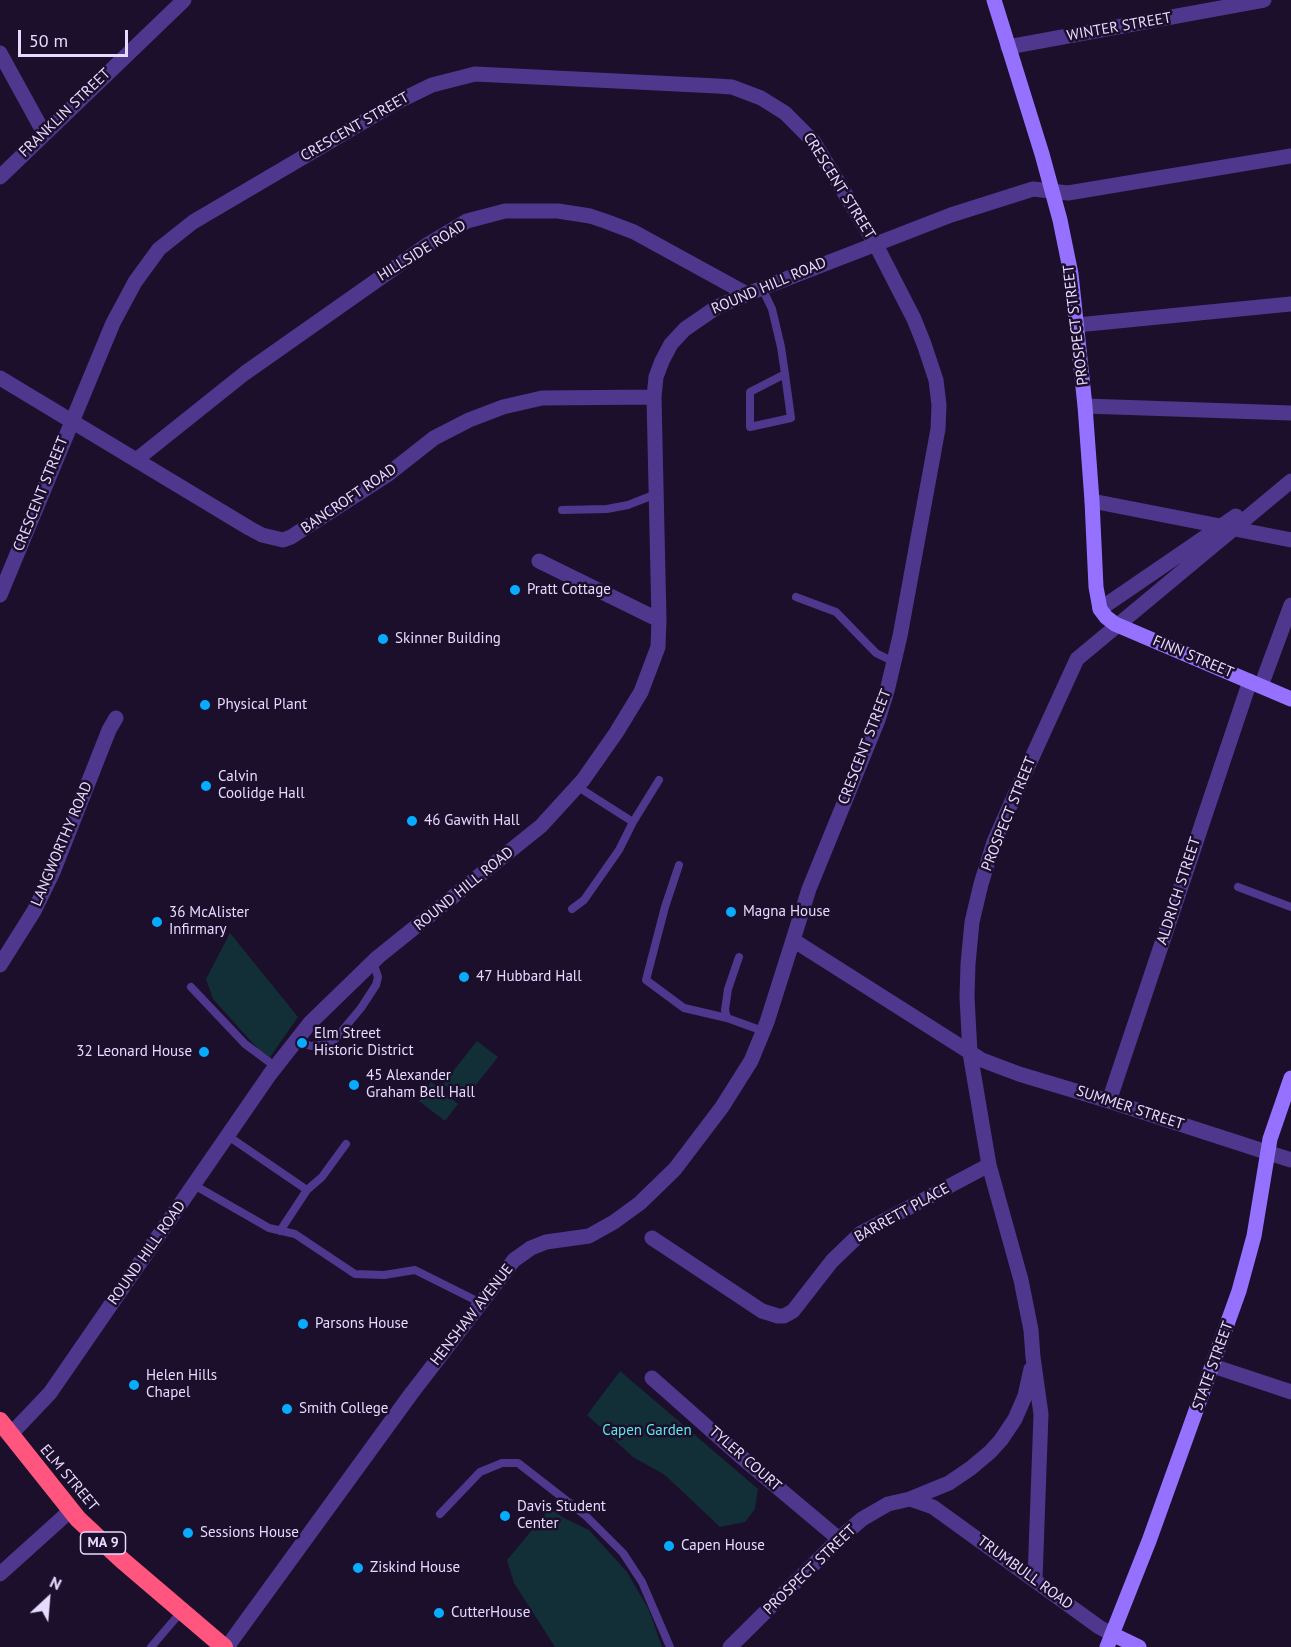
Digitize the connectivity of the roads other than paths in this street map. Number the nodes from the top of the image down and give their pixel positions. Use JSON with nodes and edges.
{"nodes":[{"id":1,"x":184,"y":0,"type":"edge"},
{"id":2,"x":994,"y":0,"type":"edge"},
{"id":3,"x":1264,"y":0,"type":"edge"},
{"id":4,"x":1008,"y":47,"type":"junction"},
{"id":5,"x":0,"y":53,"type":"edge"},
{"id":6,"x":44,"y":133,"type":"junction"},
{"id":7,"x":1291,"y":156,"type":"edge"},
{"id":8,"x":0,"y":177,"type":"edge"},
{"id":9,"x":1052,"y":191,"type":"junction"},
{"id":10,"x":875,"y":243,"type":"junction"},
{"id":11,"x":762,"y":288,"type":"junction"},
{"id":12,"x":747,"y":294,"type":"junction"},
{"id":13,"x":1291,"y":304,"type":"edge"},
{"id":14,"x":1077,"y":325,"type":"junction"},
{"id":15,"x":785,"y":374,"type":"junction"},
{"id":16,"x":0,"y":378,"type":"edge"},
{"id":17,"x":654,"y":397,"type":"junction"},
{"id":18,"x":1085,"y":406,"type":"junction"},
{"id":19,"x":1291,"y":413,"type":"edge"},
{"id":20,"x":71,"y":422,"type":"junction"},
{"id":21,"x":136,"y":460,"type":"junction"},
{"id":22,"x":1291,"y":479,"type":"edge"},
{"id":23,"x":656,"y":494,"type":"junction"},
{"id":24,"x":1092,"y":501,"type":"junction"},
{"id":25,"x":562,"y":510,"type":"dead end"},
{"id":26,"x":1291,"y":540,"type":"edge"},
{"id":27,"x":539,"y":561,"type":"dead end"},
{"id":28,"x":0,"y":595,"type":"edge"},
{"id":29,"x":796,"y":597,"type":"dead end"},
{"id":30,"x":1291,"y":605,"type":"edge"},
{"id":31,"x":1100,"y":609,"type":"junction"},
{"id":32,"x":659,"y":620,"type":"junction"},
{"id":33,"x":894,"y":662,"type":"junction"},
{"id":34,"x":1255,"y":684,"type":"junction"},
{"id":35,"x":1291,"y":699,"type":"edge"},
{"id":36,"x":116,"y":718,"type":"dead end"},
{"id":37,"x":659,"y":780,"type":"dead end"},
{"id":38,"x":578,"y":787,"type":"junction"},
{"id":39,"x":633,"y":822,"type":"junction"},
{"id":40,"x":679,"y":865,"type":"dead end"},
{"id":41,"x":1238,"y":887,"type":"dead end"},
{"id":42,"x":1291,"y":907,"type":"edge"},
{"id":43,"x":572,"y":909,"type":"dead end"},
{"id":44,"x":793,"y":940,"type":"junction"},
{"id":45,"x":374,"y":957,"type":"junction"},
{"id":46,"x":739,"y":957,"type":"dead end"},
{"id":47,"x":0,"y":965,"type":"edge"},
{"id":48,"x":191,"y":987,"type":"dead end"},
{"id":49,"x":727,"y":1018,"type":"junction"},
{"id":50,"x":763,"y":1031,"type":"junction"},
{"id":51,"x":296,"y":1041,"type":"junction"},
{"id":52,"x":970,"y":1053,"type":"junction"},
{"id":53,"x":276,"y":1067,"type":"junction"},
{"id":54,"x":1291,"y":1078,"type":"edge"},
{"id":55,"x":1109,"y":1101,"type":"junction"},
{"id":56,"x":228,"y":1136,"type":"junction"},
{"id":57,"x":346,"y":1144,"type":"dead end"},
{"id":58,"x":1267,"y":1152,"type":"junction"},
{"id":59,"x":1291,"y":1160,"type":"edge"},
{"id":60,"x":989,"y":1165,"type":"junction"},
{"id":61,"x":194,"y":1185,"type":"junction"},
{"id":62,"x":307,"y":1190,"type":"junction"},
{"id":63,"x":280,"y":1231,"type":"junction"},
{"id":64,"x":652,"y":1238,"type":"dead end"},
{"id":65,"x":482,"y":1304,"type":"junction"},
{"id":66,"x":1033,"y":1357,"type":"junction"},
{"id":67,"x":1213,"y":1366,"type":"junction"},
{"id":68,"x":652,"y":1378,"type":"dead end"},
{"id":69,"x":1291,"y":1392,"type":"edge"},
{"id":70,"x":5,"y":1428,"type":"edge"},
{"id":71,"x":910,"y":1499,"type":"junction"},
{"id":72,"x":70,"y":1511,"type":"junction"},
{"id":73,"x":440,"y":1514,"type":"dead end"},
{"id":74,"x":839,"y":1539,"type":"junction"},
{"id":75,"x":0,"y":1574,"type":"edge"},
{"id":76,"x":1035,"y":1580,"type":"junction"},
{"id":77,"x":182,"y":1611,"type":"junction"},
{"id":78,"x":1109,"y":1641,"type":"edge"},
{"id":79,"x":151,"y":1647,"type":"edge"},
{"id":80,"x":226,"y":1647,"type":"edge"},
{"id":81,"x":670,"y":1647,"type":"edge"},
{"id":82,"x":730,"y":1647,"type":"edge"},
{"id":83,"x":1139,"y":1647,"type":"edge"}],
"edges":[{"from":1,"to":6,"type":"street","name":"FRANKLIN STREET"},
{"from":2,"to":4,"type":"main road","name":"PROSPECT STREET"},
{"from":3,"to":4,"type":"street","name":"WINTER STREET"},
{"from":4,"to":9,"type":"main road","name":"PROSPECT STREET"},
{"from":5,"to":6,"type":"street"},
{"from":6,"to":8,"type":"street","name":"FRANKLIN STREET"},
{"from":7,"to":9,"type":"street","name":"ROUND HILL ROAD"},
{"from":9,"to":10,"type":"street","name":"ROUND HILL ROAD"},
{"from":9,"to":14,"type":"main road","name":"PROSPECT STREET"},
{"from":10,"to":11,"type":"street","name":"ROUND HILL ROAD"},
{"from":10,"to":20,"type":"street","name":"CRESCENT STREET"},
{"from":10,"to":33,"type":"street","name":"CRESCENT STREET"},
{"from":11,"to":12,"type":"street","name":"ROUND HILL ROAD"},
{"from":11,"to":15,"type":"lane"},
{"from":12,"to":17,"type":"street","name":"ROUND HILL ROAD"},
{"from":12,"to":21,"type":"street","name":"HILLSIDE ROAD"},
{"from":13,"to":14,"type":"street"},
{"from":14,"to":18,"type":"main road","name":"PROSPECT STREET"},
{"from":15,"to":15,"type":"lane"},
{"from":16,"to":20,"type":"street","name":"BANCROFT ROAD"},
{"from":17,"to":21,"type":"street","name":"BANCROFT ROAD"},
{"from":17,"to":23,"type":"street","name":"ROUND HILL ROAD"},
{"from":18,"to":19,"type":"street"},
{"from":18,"to":24,"type":"main road","name":"PROSPECT STREET"},
{"from":20,"to":21,"type":"street","name":"BANCROFT ROAD"},
{"from":20,"to":28,"type":"street","name":"CRESCENT STREET"},
{"from":22,"to":31,"type":"street","name":"PROSPECT STREET"},
{"from":22,"to":52,"type":"street","name":"PROSPECT STREET"},
{"from":23,"to":25,"type":"lane"},
{"from":23,"to":32,"type":"street","name":"ROUND HILL ROAD"},
{"from":24,"to":26,"type":"street"},
{"from":24,"to":31,"type":"main road","name":"PROSPECT STREET"},
{"from":27,"to":32,"type":"street"},
{"from":29,"to":33,"type":"lane"},
{"from":30,"to":34,"type":"street","name":"ALDRICH STREET"},
{"from":31,"to":34,"type":"main road","name":"FINN STREET"},
{"from":32,"to":38,"type":"street","name":"ROUND HILL ROAD"},
{"from":33,"to":44,"type":"street","name":"CRESCENT STREET"},
{"from":34,"to":35,"type":"main road","name":"FINN STREET"},
{"from":34,"to":55,"type":"street","name":"ALDRICH STREET"},
{"from":36,"to":47,"type":"street","name":"LANGWORTHY ROAD"},
{"from":37,"to":39,"type":"lane"},
{"from":38,"to":39,"type":"lane"},
{"from":38,"to":45,"type":"street","name":"ROUND HILL ROAD"},
{"from":39,"to":43,"type":"lane"},
{"from":40,"to":49,"type":"lane"},
{"from":41,"to":42,"type":"lane"},
{"from":44,"to":50,"type":"street","name":"HENSHAW AVENUE"},
{"from":44,"to":52,"type":"street"},
{"from":45,"to":51,"type":"street","name":"ROUND HILL ROAD"},
{"from":45,"to":51,"type":"lane"},
{"from":46,"to":49,"type":"lane"},
{"from":48,"to":53,"type":"lane"},
{"from":49,"to":50,"type":"lane"},
{"from":50,"to":65,"type":"street","name":"HENSHAW AVENUE"},
{"from":51,"to":53,"type":"street","name":"ROUND HILL ROAD"},
{"from":52,"to":55,"type":"street","name":"SUMMER STREET"},
{"from":52,"to":60,"type":"street","name":"PROSPECT STREET"},
{"from":53,"to":56,"type":"street","name":"ROUND HILL ROAD"},
{"from":54,"to":58,"type":"main road","name":"STATE STREET"},
{"from":55,"to":58,"type":"street","name":"SUMMER STREET"},
{"from":56,"to":61,"type":"street","name":"ROUND HILL ROAD"},
{"from":56,"to":62,"type":"lane"},
{"from":57,"to":62,"type":"lane"},
{"from":58,"to":59,"type":"street","name":"SUMMER STREET"},
{"from":58,"to":67,"type":"main road","name":"STATE STREET"},
{"from":60,"to":64,"type":"street","name":"BARRETT PLACE"},
{"from":60,"to":66,"type":"street","name":"PROSPECT STREET"},
{"from":61,"to":63,"type":"lane"},
{"from":61,"to":70,"type":"street","name":"ROUND HILL ROAD"},
{"from":62,"to":63,"type":"lane"},
{"from":63,"to":65,"type":"lane"},
{"from":65,"to":80,"type":"street","name":"HENSHAW AVENUE"},
{"from":66,"to":71,"type":"street","name":"PROSPECT STREET"},
{"from":66,"to":76,"type":"street","name":"PROSPECT STREET"},
{"from":67,"to":69,"type":"street"},
{"from":67,"to":78,"type":"main road","name":"STATE STREET"},
{"from":68,"to":74,"type":"street","name":"TYLER COURT"},
{"from":70,"to":72,"type":"highway","name":"ELM STREET","number":"MA 9"},
{"from":71,"to":74,"type":"street","name":"PROSPECT STREET"},
{"from":71,"to":76,"type":"street","name":"TRUMBULL ROAD"},
{"from":72,"to":75,"type":"street"},
{"from":72,"to":77,"type":"highway","name":"ELM STREET","number":"MA 9"},
{"from":73,"to":81,"type":"lane"},
{"from":74,"to":82,"type":"street","name":"PROSPECT STREET"},
{"from":76,"to":78,"type":"street","name":"TRUMBULL ROAD"},
{"from":77,"to":79,"type":"lane"},
{"from":77,"to":80,"type":"highway","name":"ELM STREET","number":"MA 9"},
{"from":78,"to":83,"type":"main road","name":"TRUMBULL ROAD"}]}
